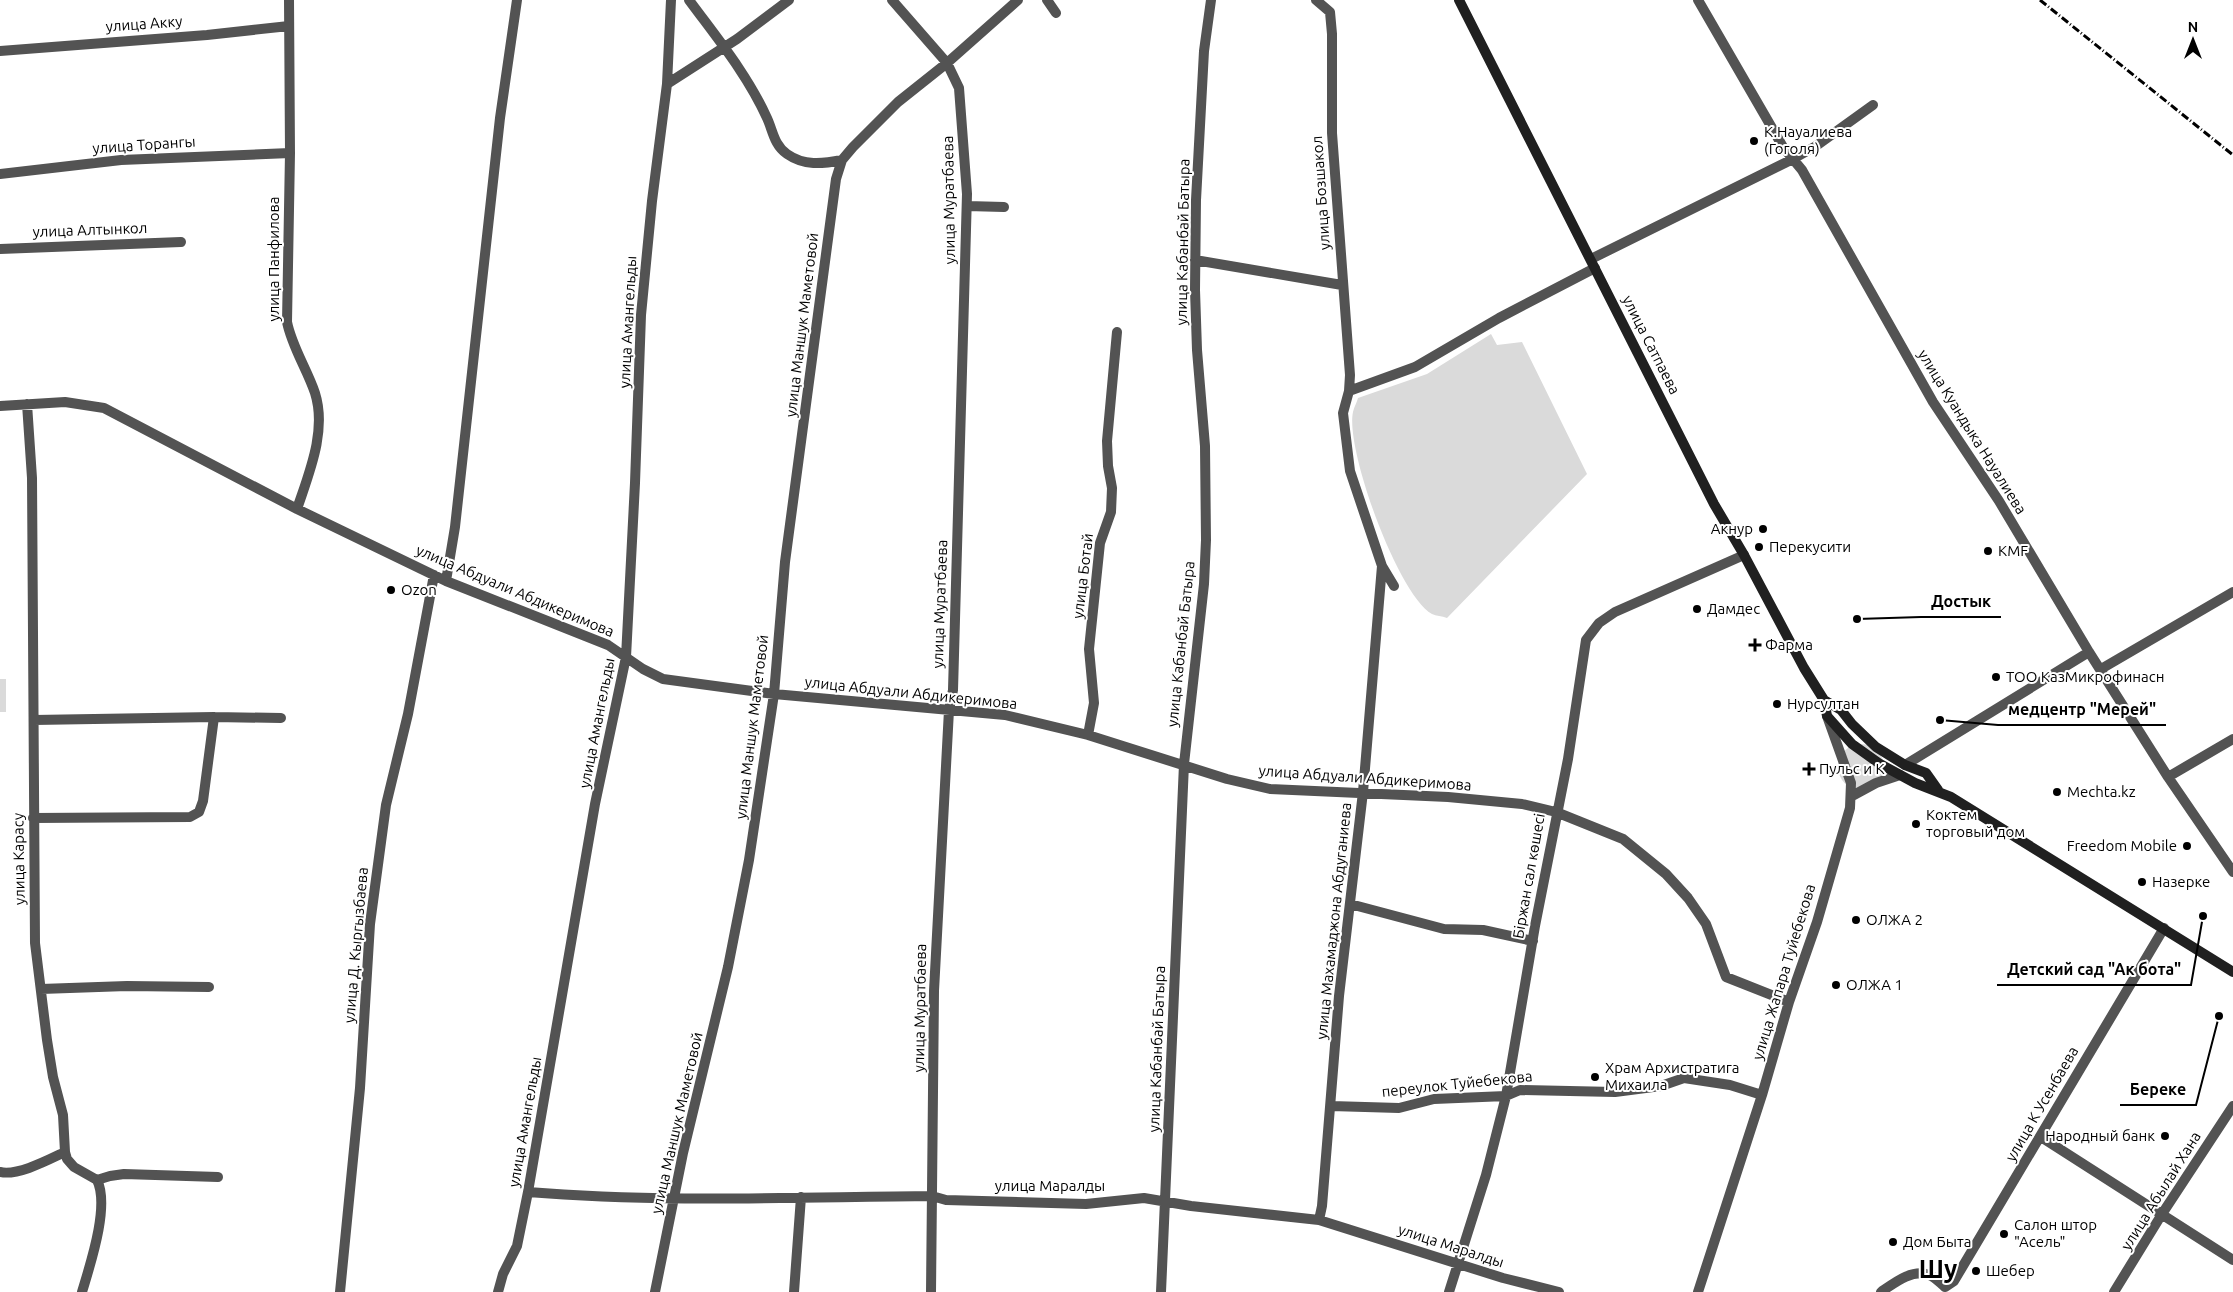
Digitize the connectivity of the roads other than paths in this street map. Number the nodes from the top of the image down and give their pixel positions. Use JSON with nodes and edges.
{"nodes":[{"id":1,"x":289,"y":0,"type":"edge"},
{"id":2,"x":517,"y":0,"type":"edge"},
{"id":3,"x":671,"y":0,"type":"edge"},
{"id":4,"x":689,"y":0,"type":"edge"},
{"id":5,"x":789,"y":0,"type":"edge"},
{"id":6,"x":892,"y":0,"type":"edge"},
{"id":7,"x":1018,"y":0,"type":"edge"},
{"id":8,"x":1047,"y":0,"type":"edge"},
{"id":9,"x":1211,"y":0,"type":"edge"},
{"id":10,"x":1316,"y":0,"type":"edge"},
{"id":11,"x":1459,"y":0,"type":"edge"},
{"id":12,"x":1698,"y":0,"type":"edge"},
{"id":13,"x":1056,"y":14,"type":"dead end"},
{"id":14,"x":289,"y":26,"type":"junction"},
{"id":15,"x":723,"y":46,"type":"junction"},
{"id":16,"x":0,"y":51,"type":"edge"},
{"id":17,"x":947,"y":63,"type":"junction"},
{"id":18,"x":667,"y":84,"type":"junction"},
{"id":19,"x":1873,"y":106,"type":"dead end"},
{"id":20,"x":290,"y":152,"type":"junction"},
{"id":21,"x":1792,"y":159,"type":"junction"},
{"id":22,"x":842,"y":160,"type":"junction"},
{"id":23,"x":0,"y":174,"type":"edge"},
{"id":24,"x":967,"y":206,"type":"junction"},
{"id":25,"x":1004,"y":207,"type":"dead end"},
{"id":26,"x":181,"y":242,"type":"dead end"},
{"id":27,"x":0,"y":248,"type":"edge"},
{"id":28,"x":1195,"y":260,"type":"junction"},
{"id":29,"x":1593,"y":264,"type":"junction"},
{"id":30,"x":1342,"y":285,"type":"junction"},
{"id":31,"x":1117,"y":332,"type":"dead end"},
{"id":32,"x":1349,"y":391,"type":"junction"},
{"id":33,"x":27,"y":404,"type":"junction"},
{"id":34,"x":0,"y":406,"type":"edge"},
{"id":35,"x":297,"y":509,"type":"junction"},
{"id":36,"x":1744,"y":555,"type":"junction"},
{"id":37,"x":1382,"y":566,"type":"junction"},
{"id":38,"x":434,"y":575,"type":"junction"},
{"id":39,"x":446,"y":581,"type":"junction"},
{"id":40,"x":1394,"y":586,"type":"dead end"},
{"id":41,"x":2233,"y":592,"type":"edge"},
{"id":42,"x":2089,"y":652,"type":"junction"},
{"id":43,"x":626,"y":657,"type":"junction"},
{"id":44,"x":2101,"y":669,"type":"junction"},
{"id":45,"x":774,"y":694,"type":"junction"},
{"id":46,"x":1824,"y":700,"type":"junction"},
{"id":47,"x":949,"y":710,"type":"junction"},
{"id":48,"x":1827,"y":716,"type":"junction"},
{"id":49,"x":214,"y":717,"type":"junction"},
{"id":50,"x":280,"y":718,"type":"dead end"},
{"id":51,"x":34,"y":720,"type":"junction"},
{"id":52,"x":1088,"y":735,"type":"junction"},
{"id":53,"x":2233,"y":739,"type":"edge"},
{"id":54,"x":1184,"y":764,"type":"junction"},
{"id":55,"x":1906,"y":765,"type":"junction"},
{"id":56,"x":1900,"y":775,"type":"junction"},
{"id":57,"x":2168,"y":776,"type":"junction"},
{"id":58,"x":1938,"y":790,"type":"junction"},
{"id":59,"x":1363,"y":792,"type":"junction"},
{"id":60,"x":1852,"y":796,"type":"junction"},
{"id":61,"x":1556,"y":812,"type":"junction"},
{"id":62,"x":33,"y":818,"type":"junction"},
{"id":63,"x":2233,"y":872,"type":"edge"},
{"id":64,"x":1350,"y":904,"type":"junction"},
{"id":65,"x":2164,"y":928,"type":"junction"},
{"id":66,"x":1533,"y":941,"type":"junction"},
{"id":67,"x":2233,"y":972,"type":"edge"},
{"id":68,"x":209,"y":988,"type":"dead end"},
{"id":69,"x":41,"y":989,"type":"junction"},
{"id":70,"x":1789,"y":1002,"type":"junction"},
{"id":71,"x":1762,"y":1095,"type":"junction"},
{"id":72,"x":1506,"y":1096,"type":"junction"},
{"id":73,"x":1332,"y":1106,"type":"junction"},
{"id":74,"x":2233,"y":1106,"type":"edge"},
{"id":75,"x":2041,"y":1137,"type":"junction"},
{"id":76,"x":65,"y":1152,"type":"junction"},
{"id":77,"x":1,"y":1174,"type":"edge"},
{"id":78,"x":218,"y":1177,"type":"dead end"},
{"id":79,"x":97,"y":1180,"type":"junction"},
{"id":80,"x":528,"y":1192,"type":"junction"},
{"id":81,"x":932,"y":1196,"type":"junction"},
{"id":82,"x":675,"y":1197,"type":"junction"},
{"id":83,"x":801,"y":1197,"type":"junction"},
{"id":84,"x":1165,"y":1200,"type":"junction"},
{"id":85,"x":2162,"y":1214,"type":"junction"},
{"id":86,"x":1319,"y":1220,"type":"junction"},
{"id":87,"x":2233,"y":1260,"type":"edge"},
{"id":88,"x":1458,"y":1264,"type":"junction"},
{"id":89,"x":1946,"y":1290,"type":"edge"},
{"id":90,"x":83,"y":1292,"type":"edge"},
{"id":91,"x":340,"y":1292,"type":"edge"},
{"id":92,"x":498,"y":1292,"type":"edge"},
{"id":93,"x":655,"y":1292,"type":"edge"},
{"id":94,"x":794,"y":1292,"type":"edge"},
{"id":95,"x":930,"y":1292,"type":"edge"},
{"id":96,"x":1161,"y":1292,"type":"edge"},
{"id":97,"x":1449,"y":1292,"type":"edge"},
{"id":98,"x":1559,"y":1292,"type":"edge"},
{"id":99,"x":1698,"y":1292,"type":"edge"},
{"id":100,"x":1881,"y":1292,"type":"edge"},
{"id":101,"x":2114,"y":1292,"type":"edge"}],
"edges":[{"from":1,"to":14,"type":"street","name":"улица Панфилова"},
{"from":2,"to":39,"type":"street"},
{"from":3,"to":18,"type":"street","name":"улица Амангельды"},
{"from":4,"to":15,"type":"street"},
{"from":5,"to":15,"type":"street"},
{"from":6,"to":17,"type":"street","name":"улица Муратбаева"},
{"from":7,"to":17,"type":"street"},
{"from":8,"to":13,"type":"street"},
{"from":9,"to":28,"type":"street","name":"улица Кабанбай Батыра"},
{"from":10,"to":30,"type":"street","name":"улица Бозшакол"},
{"from":11,"to":29,"type":"street","name":"улица Сатпаева"},
{"from":12,"to":21,"type":"street","name":"улица Куандыка Науалиева"},
{"from":14,"to":16,"type":"street","name":"улица Акку"},
{"from":14,"to":20,"type":"street","name":"улица Панфилова"},
{"from":15,"to":18,"type":"street"},
{"from":15,"to":22,"type":"street"},
{"from":17,"to":22,"type":"street"},
{"from":17,"to":24,"type":"street","name":"улица Муратбаева"},
{"from":18,"to":43,"type":"street","name":"улица Амангельды"},
{"from":19,"to":21,"type":"street"},
{"from":20,"to":23,"type":"street","name":"улица Торангы"},
{"from":20,"to":35,"type":"street","name":"улица Панфилова"},
{"from":21,"to":29,"type":"street"},
{"from":21,"to":42,"type":"street","name":"улица Куандыка Науалиева"},
{"from":22,"to":45,"type":"street","name":"улица Маншук Маметовой"},
{"from":24,"to":25,"type":"street"},
{"from":24,"to":47,"type":"street","name":"улица Муратбаева"},
{"from":26,"to":27,"type":"street","name":"улица Алтынкол"},
{"from":28,"to":30,"type":"street"},
{"from":28,"to":54,"type":"street","name":"улица Кабанбай Батыра"},
{"from":29,"to":32,"type":"street"},
{"from":29,"to":36,"type":"street","name":"улица Сатпаева"},
{"from":30,"to":32,"type":"street","name":"улица Бозшакол"},
{"from":31,"to":52,"type":"street","name":"улица Ботай"},
{"from":32,"to":37,"type":"street","name":"улица Бозшакол"},
{"from":33,"to":34,"type":"street","name":"улица Абдуали Абдикеримова"},
{"from":33,"to":35,"type":"street","name":"улица Абдуали Абдикеримова"},
{"from":33,"to":51,"type":"street","name":"улица Карасу"},
{"from":35,"to":38,"type":"street","name":"улица Абдуали Абдикеримова"},
{"from":36,"to":46,"type":"street","name":"улица Сатпаева"},
{"from":36,"to":61,"type":"street","name":"Біржан сал көшесі"},
{"from":37,"to":40,"type":"street"},
{"from":37,"to":59,"type":"street","name":"улица Махамаджона Абдуганиева"},
{"from":38,"to":39,"type":"street","name":"улица Абдуали Абдикеримова"},
{"from":38,"to":91,"type":"street","name":"улица Д. Кыргызбаева"},
{"from":39,"to":43,"type":"street","name":"улица Абдуали Абдикеримова"},
{"from":41,"to":44,"type":"street"},
{"from":42,"to":44,"type":"street","name":"улица Куандыка Науалиева"},
{"from":42,"to":55,"type":"street"},
{"from":43,"to":45,"type":"street","name":"улица Абдуали Абдикеримова"},
{"from":43,"to":80,"type":"street","name":"улица Амангельды"},
{"from":44,"to":57,"type":"street","name":"улица Куандыка Науалиева"},
{"from":45,"to":47,"type":"street","name":"улица Абдуали Абдикеримова"},
{"from":45,"to":82,"type":"street","name":"улица Маншук Маметовой"},
{"from":46,"to":48,"type":"street","name":"улица Сатпаева"},
{"from":46,"to":55,"type":"street","name":"улица Сатпаева"},
{"from":47,"to":52,"type":"street","name":"улица Абдуали Абдикеримова"},
{"from":47,"to":81,"type":"street","name":"улица Муратбаева"},
{"from":48,"to":56,"type":"street","name":"улица Сатпаева"},
{"from":48,"to":60,"type":"street","name":"улица Жапара Туйебекова"},
{"from":49,"to":50,"type":"street"},
{"from":49,"to":51,"type":"street"},
{"from":49,"to":62,"type":"street"},
{"from":51,"to":62,"type":"street","name":"улица Карасу"},
{"from":52,"to":54,"type":"street","name":"улица Абдуали Абдикеримова"},
{"from":53,"to":57,"type":"street"},
{"from":54,"to":59,"type":"street","name":"улица Абдуали Абдикеримова"},
{"from":54,"to":84,"type":"street","name":"улица Кабанбай Батыра"},
{"from":55,"to":58,"type":"street","name":"улица Сатпаева"},
{"from":56,"to":58,"type":"street","name":"улица Сатпаева"},
{"from":56,"to":60,"type":"street"},
{"from":57,"to":63,"type":"street","name":"улица Куандыка Науалиева"},
{"from":58,"to":65,"type":"street","name":"улица Сатпаева"},
{"from":59,"to":61,"type":"street","name":"улица Абдуали Абдикеримова"},
{"from":59,"to":64,"type":"street","name":"улица Махамаджона Абдуганиева"},
{"from":60,"to":70,"type":"street","name":"улица Жапара Туйебекова"},
{"from":61,"to":66,"type":"street","name":"Біржан сал көшесі"},
{"from":61,"to":70,"type":"street","name":"улица Абдуали Абдикеримова"},
{"from":62,"to":69,"type":"street","name":"улица Карасу"},
{"from":64,"to":66,"type":"street"},
{"from":64,"to":73,"type":"street","name":"улица Махамаджона Абдуганиева"},
{"from":65,"to":67,"type":"street","name":"улица Сатпаева"},
{"from":65,"to":75,"type":"street","name":"улица К Усенбаева"},
{"from":66,"to":72,"type":"street","name":"Біржан сал көшесі"},
{"from":68,"to":69,"type":"street"},
{"from":69,"to":76,"type":"street","name":"улица Карасу"},
{"from":70,"to":71,"type":"street","name":"улица Жапара Туйебекова"},
{"from":71,"to":72,"type":"street","name":"переулок Туйебекова"},
{"from":71,"to":99,"type":"street","name":"улица Жапара Туйебекова"},
{"from":72,"to":73,"type":"street","name":"переулок Туйебекова"},
{"from":72,"to":88,"type":"street","name":"Біржан сал көшесі"},
{"from":73,"to":86,"type":"street","name":"улица Махамаджона Абдуганиева"},
{"from":74,"to":85,"type":"street","name":"улица Абылай Хана"},
{"from":75,"to":85,"type":"street"},
{"from":75,"to":89,"type":"street","name":"улица К Усенбаева"},
{"from":76,"to":77,"type":"street"},
{"from":76,"to":79,"type":"street"},
{"from":78,"to":79,"type":"street"},
{"from":79,"to":90,"type":"street"},
{"from":80,"to":82,"type":"street","name":"улица Маралды"},
{"from":80,"to":92,"type":"street","name":"улица Амангельды"},
{"from":81,"to":83,"type":"street","name":"улица Маралды"},
{"from":81,"to":84,"type":"street","name":"улица Маралды"},
{"from":81,"to":95,"type":"street","name":"улица Муратбаева"},
{"from":82,"to":83,"type":"street","name":"улица Маралды"},
{"from":82,"to":93,"type":"street","name":"улица Маншук Маметовой"},
{"from":83,"to":94,"type":"street"},
{"from":84,"to":86,"type":"street","name":"улица Маралды"},
{"from":84,"to":96,"type":"street","name":"улица Кабанбай Батыра"},
{"from":85,"to":87,"type":"street"},
{"from":85,"to":101,"type":"street","name":"улица Абылай Хана"},
{"from":86,"to":88,"type":"street","name":"улица Маралды"},
{"from":88,"to":97,"type":"street","name":"Біржан сал көшесі"},
{"from":88,"to":98,"type":"street","name":"улица Маралды"},
{"from":89,"to":100,"type":"street"}]}
